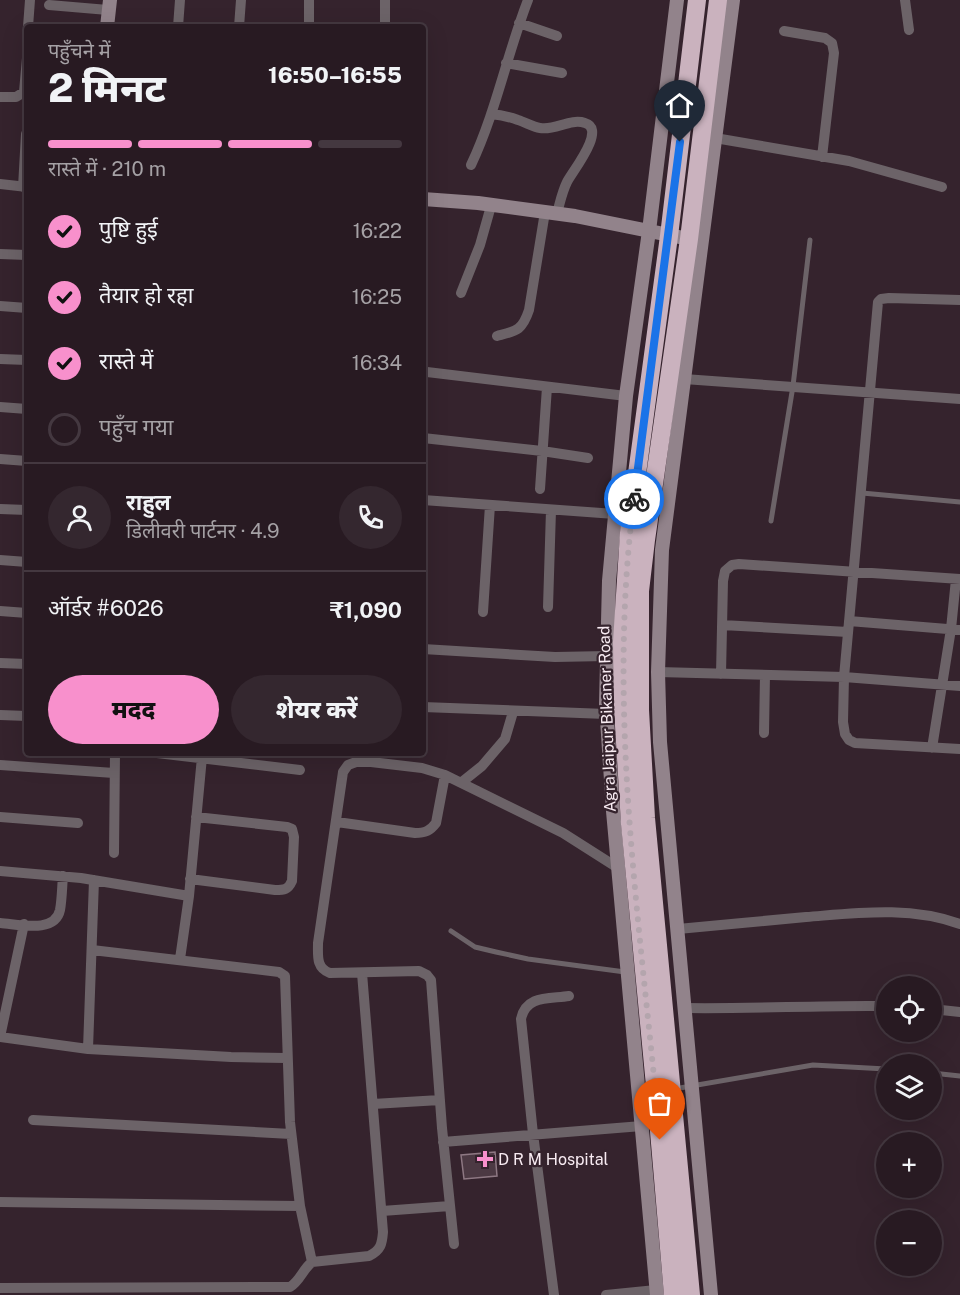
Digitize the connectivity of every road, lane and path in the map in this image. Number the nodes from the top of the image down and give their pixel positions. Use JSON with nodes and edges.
{"nodes":[{"id":1,"x":30,"y":0,"type":"edge"},
{"id":2,"x":180,"y":0,"type":"edge"},
{"id":3,"x":241,"y":0,"type":"edge"},
{"id":4,"x":309,"y":0,"type":"edge"},
{"id":5,"x":385,"y":0,"type":"edge"},
{"id":6,"x":528,"y":0,"type":"edge"},
{"id":7,"x":677,"y":0,"type":"edge"},
{"id":8,"x":697,"y":0,"type":"edge"},
{"id":9,"x":718,"y":0,"type":"edge"},
{"id":10,"x":734,"y":0,"type":"edge"},
{"id":11,"x":905,"y":0,"type":"edge"},
{"id":12,"x":49,"y":5,"type":"dead end"},
{"id":13,"x":109,"y":5,"type":"edge"},
{"id":14,"x":519,"y":23,"type":"junction"},
{"id":15,"x":28,"y":24,"type":"edge"},
{"id":16,"x":107,"y":24,"type":"edge"},
{"id":17,"x":178,"y":24,"type":"edge"},
{"id":18,"x":239,"y":24,"type":"edge"},
{"id":19,"x":309,"y":24,"type":"edge"},
{"id":20,"x":385,"y":24,"type":"edge"},
{"id":21,"x":909,"y":30,"type":"dead end"},
{"id":22,"x":784,"y":31,"type":"dead end"},
{"id":23,"x":557,"y":36,"type":"dead end"},
{"id":24,"x":506,"y":63,"type":"junction"},
{"id":25,"x":562,"y":73,"type":"dead end"},
{"id":26,"x":24,"y":92,"type":"edge"},
{"id":27,"x":0,"y":97,"type":"edge"},
{"id":28,"x":491,"y":114,"type":"junction"},
{"id":29,"x":716,"y":138,"type":"junction"},
{"id":30,"x":822,"y":157,"type":"junction"},
{"id":31,"x":471,"y":165,"type":"dead end"},
{"id":32,"x":0,"y":184,"type":"edge"},
{"id":33,"x":24,"y":187,"type":"edge"},
{"id":34,"x":942,"y":187,"type":"dead end"},
{"id":35,"x":426,"y":199,"type":"edge"},
{"id":36,"x":484,"y":204,"type":"junction"},
{"id":37,"x":551,"y":213,"type":"junction"},
{"id":38,"x":649,"y":231,"type":"junction"},
{"id":39,"x":669,"y":236,"type":"junction"},
{"id":40,"x":689,"y":239,"type":"junction"},
{"id":41,"x":810,"y":240,"type":"dead end"},
{"id":42,"x":0,"y":254,"type":"edge"},
{"id":43,"x":24,"y":255,"type":"edge"},
{"id":44,"x":461,"y":293,"type":"dead end"},
{"id":45,"x":960,"y":300,"type":"edge"},
{"id":46,"x":0,"y":306,"type":"edge"},
{"id":47,"x":24,"y":308,"type":"edge"},
{"id":48,"x":497,"y":336,"type":"dead end"},
{"id":49,"x":682,"y":336,"type":"junction"},
{"id":50,"x":0,"y":359,"type":"edge"},
{"id":51,"x":24,"y":360,"type":"edge"},
{"id":52,"x":427,"y":372,"type":"dead end"},
{"id":53,"x":684,"y":379,"type":"junction"},
{"id":54,"x":793,"y":386,"type":"junction"},
{"id":55,"x":547,"y":387,"type":"junction"},
{"id":56,"x":870,"y":394,"type":"junction"},
{"id":57,"x":626,"y":396,"type":"junction"},
{"id":58,"x":960,"y":399,"type":"edge"},
{"id":59,"x":0,"y":407,"type":"edge"},
{"id":60,"x":24,"y":409,"type":"edge"},
{"id":61,"x":426,"y":438,"type":"edge"},
{"id":62,"x":542,"y":451,"type":"junction"},
{"id":63,"x":588,"y":458,"type":"dead end"},
{"id":64,"x":0,"y":459,"type":"edge"},
{"id":65,"x":24,"y":461,"type":"edge"},
{"id":66,"x":540,"y":489,"type":"dead end"},
{"id":67,"x":862,"y":493,"type":"junction"},
{"id":68,"x":426,"y":500,"type":"edge"},
{"id":69,"x":960,"y":502,"type":"edge"},
{"id":70,"x":490,"y":506,"type":"junction"},
{"id":71,"x":0,"y":509,"type":"edge"},
{"id":72,"x":24,"y":510,"type":"edge"},
{"id":73,"x":551,"y":510,"type":"junction"},
{"id":74,"x":615,"y":514,"type":"junction"},
{"id":75,"x":771,"y":521,"type":"dead end"},
{"id":76,"x":0,"y":561,"type":"edge"},
{"id":77,"x":24,"y":562,"type":"edge"},
{"id":78,"x":854,"y":572,"type":"junction"},
{"id":79,"x":958,"y":579,"type":"edge"},
{"id":80,"x":548,"y":607,"type":"dead end"},
{"id":81,"x":0,"y":611,"type":"edge"},
{"id":82,"x":483,"y":612,"type":"dead end"},
{"id":83,"x":24,"y":613,"type":"edge"},
{"id":84,"x":722,"y":626,"type":"junction"},
{"id":85,"x":848,"y":626,"type":"junction"},
{"id":86,"x":955,"y":629,"type":"edge"},
{"id":87,"x":426,"y":649,"type":"edge"},
{"id":88,"x":607,"y":656,"type":"junction"},
{"id":89,"x":0,"y":663,"type":"edge"},
{"id":90,"x":24,"y":664,"type":"edge"},
{"id":91,"x":658,"y":672,"type":"junction"},
{"id":92,"x":721,"y":674,"type":"junction"},
{"id":93,"x":765,"y":675,"type":"junction"},
{"id":94,"x":844,"y":677,"type":"junction"},
{"id":95,"x":942,"y":685,"type":"junction"},
{"id":96,"x":960,"y":686,"type":"edge"},
{"id":97,"x":426,"y":707,"type":"edge"},
{"id":98,"x":513,"y":712,"type":"junction"},
{"id":99,"x":606,"y":714,"type":"junction"},
{"id":100,"x":0,"y":715,"type":"edge"},
{"id":101,"x":24,"y":716,"type":"edge"},
{"id":102,"x":764,"y":733,"type":"dead end"},
{"id":103,"x":932,"y":748,"type":"junction"},
{"id":104,"x":960,"y":749,"type":"edge"},
{"id":105,"x":114,"y":756,"type":"edge"},
{"id":106,"x":184,"y":756,"type":"edge"},
{"id":107,"x":202,"y":758,"type":"junction"},
{"id":108,"x":0,"y":765,"type":"edge"},
{"id":109,"x":300,"y":770,"type":"dead end"},
{"id":110,"x":114,"y":773,"type":"junction"},
{"id":111,"x":445,"y":775,"type":"junction"},
{"id":112,"x":462,"y":782,"type":"junction"},
{"id":113,"x":0,"y":817,"type":"edge"},
{"id":114,"x":196,"y":817,"type":"junction"},
{"id":115,"x":337,"y":822,"type":"junction"},
{"id":116,"x":78,"y":823,"type":"dead end"},
{"id":117,"x":114,"y":852,"type":"dead end"},
{"id":118,"x":618,"y":868,"type":"junction"},
{"id":119,"x":0,"y":871,"type":"edge"},
{"id":120,"x":63,"y":876,"type":"junction"},
{"id":121,"x":190,"y":879,"type":"junction"},
{"id":122,"x":94,"y":880,"type":"junction"},
{"id":123,"x":189,"y":896,"type":"junction"},
{"id":124,"x":0,"y":923,"type":"edge"},
{"id":125,"x":24,"y":924,"type":"junction"},
{"id":126,"x":960,"y":924,"type":"edge"},
{"id":127,"x":678,"y":930,"type":"junction"},
{"id":128,"x":451,"y":931,"type":"dead end"},
{"id":129,"x":92,"y":950,"type":"junction"},
{"id":130,"x":180,"y":959,"type":"junction"},
{"id":131,"x":362,"y":973,"type":"junction"},
{"id":132,"x":628,"y":973,"type":"junction"},
{"id":133,"x":569,"y":996,"type":"dead end"},
{"id":134,"x":876,"y":1006,"type":"edge"},
{"id":135,"x":686,"y":1008,"type":"junction"},
{"id":136,"x":942,"y":1010,"type":"edge"},
{"id":137,"x":960,"y":1012,"type":"edge"},
{"id":138,"x":0,"y":1037,"type":"edge"},
{"id":139,"x":88,"y":1049,"type":"junction"},
{"id":140,"x":286,"y":1058,"type":"junction"},
{"id":141,"x":876,"y":1068,"type":"edge"},
{"id":142,"x":942,"y":1074,"type":"edge"},
{"id":143,"x":960,"y":1076,"type":"edge"},
{"id":144,"x":693,"y":1087,"type":"junction"},
{"id":145,"x":673,"y":1089,"type":"junction"},
{"id":146,"x":440,"y":1100,"type":"junction"},
{"id":147,"x":373,"y":1104,"type":"junction"},
{"id":148,"x":33,"y":1120,"type":"dead end"},
{"id":149,"x":642,"y":1126,"type":"junction"},
{"id":150,"x":291,"y":1134,"type":"junction"},
{"id":151,"x":533,"y":1134,"type":"junction"},
{"id":152,"x":443,"y":1142,"type":"junction"},
{"id":153,"x":0,"y":1202,"type":"edge"},
{"id":154,"x":300,"y":1206,"type":"junction"},
{"id":155,"x":450,"y":1206,"type":"junction"},
{"id":156,"x":382,"y":1211,"type":"junction"},
{"id":157,"x":454,"y":1244,"type":"dead end"},
{"id":158,"x":312,"y":1262,"type":"junction"},
{"id":159,"x":0,"y":1288,"type":"edge"},
{"id":160,"x":64,"y":1291,"type":"edge"},
{"id":161,"x":662,"y":1293,"type":"edge"},
{"id":162,"x":554,"y":1295,"type":"edge"},
{"id":163,"x":606,"y":1295,"type":"edge"},
{"id":164,"x":691,"y":1295,"type":"edge"},
{"id":165,"x":711,"y":1295,"type":"edge"}],
"edges":[{"from":1,"to":15,"type":"street"},
{"from":2,"to":17,"type":"street"},
{"from":3,"to":18,"type":"street"},
{"from":4,"to":19,"type":"street"},
{"from":5,"to":20,"type":"street"},
{"from":6,"to":14,"type":"street"},
{"from":7,"to":38,"type":"street"},
{"from":8,"to":39,"type":"highway","name":"Agra Jaipur Bikaner Road"},
{"from":9,"to":40,"type":"highway","name":"Agra Jaipur Bikaner Road"},
{"from":10,"to":29,"type":"street"},
{"from":11,"to":21,"type":"street"},
{"from":12,"to":13,"type":"street"},
{"from":13,"to":16,"type":"street"},
{"from":14,"to":23,"type":"street"},
{"from":14,"to":24,"type":"street"},
{"from":22,"to":30,"type":"street"},
{"from":24,"to":25,"type":"street"},
{"from":24,"to":28,"type":"street"},
{"from":26,"to":27,"type":"street"},
{"from":28,"to":31,"type":"street"},
{"from":28,"to":37,"type":"street"},
{"from":29,"to":30,"type":"street"},
{"from":29,"to":49,"type":"street"},
{"from":30,"to":34,"type":"street"},
{"from":32,"to":33,"type":"street"},
{"from":35,"to":36,"type":"street"},
{"from":36,"to":37,"type":"street"},
{"from":36,"to":44,"type":"street"},
{"from":37,"to":38,"type":"street"},
{"from":37,"to":48,"type":"street"},
{"from":38,"to":39,"type":"street"},
{"from":38,"to":57,"type":"street"},
{"from":39,"to":40,"type":"street"},
{"from":39,"to":161,"type":"highway","name":"Agra Jaipur Bikaner Road"},
{"from":40,"to":49,"type":"highway","name":"Agra Jaipur Bikaner Road"},
{"from":41,"to":54,"type":"lane"},
{"from":42,"to":43,"type":"street"},
{"from":45,"to":56,"type":"street"},
{"from":46,"to":47,"type":"street"},
{"from":49,"to":53,"type":"street"},
{"from":49,"to":145,"type":"highway","name":"Agra Jaipur Bikaner Road"},
{"from":50,"to":51,"type":"street"},
{"from":52,"to":55,"type":"street"},
{"from":53,"to":54,"type":"street"},
{"from":53,"to":91,"type":"street"},
{"from":54,"to":56,"type":"street"},
{"from":54,"to":75,"type":"lane"},
{"from":55,"to":57,"type":"street"},
{"from":55,"to":62,"type":"street"},
{"from":56,"to":58,"type":"street"},
{"from":56,"to":67,"type":"street"},
{"from":57,"to":74,"type":"street"},
{"from":59,"to":60,"type":"street"},
{"from":61,"to":62,"type":"street"},
{"from":62,"to":63,"type":"street"},
{"from":62,"to":66,"type":"street"},
{"from":64,"to":65,"type":"street"},
{"from":67,"to":69,"type":"lane"},
{"from":67,"to":78,"type":"street"},
{"from":68,"to":70,"type":"street"},
{"from":70,"to":73,"type":"street"},
{"from":70,"to":82,"type":"street"},
{"from":71,"to":72,"type":"street"},
{"from":73,"to":74,"type":"street"},
{"from":73,"to":80,"type":"street"},
{"from":74,"to":88,"type":"street"},
{"from":76,"to":77,"type":"street"},
{"from":78,"to":79,"type":"street"},
{"from":78,"to":84,"type":"street"},
{"from":78,"to":85,"type":"street"},
{"from":79,"to":86,"type":"street"},
{"from":81,"to":83,"type":"street"},
{"from":84,"to":85,"type":"street"},
{"from":84,"to":92,"type":"street"},
{"from":85,"to":86,"type":"street"},
{"from":85,"to":94,"type":"street"},
{"from":86,"to":95,"type":"street"},
{"from":87,"to":88,"type":"street"},
{"from":88,"to":99,"type":"street"},
{"from":89,"to":90,"type":"street"},
{"from":91,"to":92,"type":"street"},
{"from":91,"to":127,"type":"street"},
{"from":92,"to":93,"type":"street"},
{"from":93,"to":94,"type":"street"},
{"from":93,"to":102,"type":"street"},
{"from":94,"to":95,"type":"street"},
{"from":94,"to":103,"type":"street"},
{"from":95,"to":96,"type":"street"},
{"from":95,"to":103,"type":"street"},
{"from":97,"to":98,"type":"street"},
{"from":98,"to":99,"type":"street"},
{"from":98,"to":112,"type":"street"},
{"from":99,"to":118,"type":"street"},
{"from":100,"to":101,"type":"street"},
{"from":103,"to":104,"type":"street"},
{"from":105,"to":110,"type":"street"},
{"from":106,"to":107,"type":"street"},
{"from":107,"to":109,"type":"street"},
{"from":107,"to":114,"type":"street"},
{"from":108,"to":110,"type":"street"},
{"from":110,"to":117,"type":"street"},
{"from":111,"to":112,"type":"street"},
{"from":111,"to":115,"type":"street"},
{"from":111,"to":115,"type":"street"},
{"from":112,"to":118,"type":"street"},
{"from":113,"to":116,"type":"street"},
{"from":114,"to":121,"type":"street"},
{"from":114,"to":121,"type":"street"},
{"from":115,"to":131,"type":"street"},
{"from":118,"to":132,"type":"street"},
{"from":119,"to":120,"type":"street"},
{"from":120,"to":122,"type":"street"},
{"from":120,"to":125,"type":"street"},
{"from":121,"to":123,"type":"street"},
{"from":122,"to":123,"type":"street"},
{"from":122,"to":129,"type":"street"},
{"from":123,"to":130,"type":"street"},
{"from":124,"to":125,"type":"street"},
{"from":125,"to":138,"type":"street"},
{"from":126,"to":127,"type":"street"},
{"from":127,"to":135,"type":"street"},
{"from":128,"to":132,"type":"lane"},
{"from":129,"to":130,"type":"street"},
{"from":129,"to":139,"type":"street"},
{"from":130,"to":140,"type":"street"},
{"from":131,"to":146,"type":"street"},
{"from":131,"to":147,"type":"street"},
{"from":132,"to":149,"type":"street"},
{"from":133,"to":151,"type":"street"},
{"from":134,"to":135,"type":"street"},
{"from":135,"to":144,"type":"street"},
{"from":136,"to":137,"type":"street"},
{"from":138,"to":139,"type":"street"},
{"from":139,"to":140,"type":"street"},
{"from":140,"to":150,"type":"street"},
{"from":141,"to":144,"type":"lane"},
{"from":142,"to":143,"type":"lane"},
{"from":144,"to":145,"type":"lane"},
{"from":144,"to":165,"type":"street"},
{"from":145,"to":164,"type":"highway","name":"Agra Jaipur Bikaner Road"},
{"from":146,"to":147,"type":"street"},
{"from":146,"to":152,"type":"street"},
{"from":147,"to":156,"type":"street"},
{"from":148,"to":150,"type":"street"},
{"from":149,"to":151,"type":"street"},
{"from":149,"to":161,"type":"street"},
{"from":150,"to":154,"type":"street"},
{"from":151,"to":152,"type":"street"},
{"from":151,"to":162,"type":"street"},
{"from":152,"to":155,"type":"street"},
{"from":153,"to":154,"type":"street"},
{"from":154,"to":158,"type":"street"},
{"from":155,"to":156,"type":"street"},
{"from":155,"to":157,"type":"street"},
{"from":156,"to":158,"type":"street"},
{"from":158,"to":160,"type":"street"},
{"from":159,"to":160,"type":"street"},
{"from":161,"to":163,"type":"street"}]}
